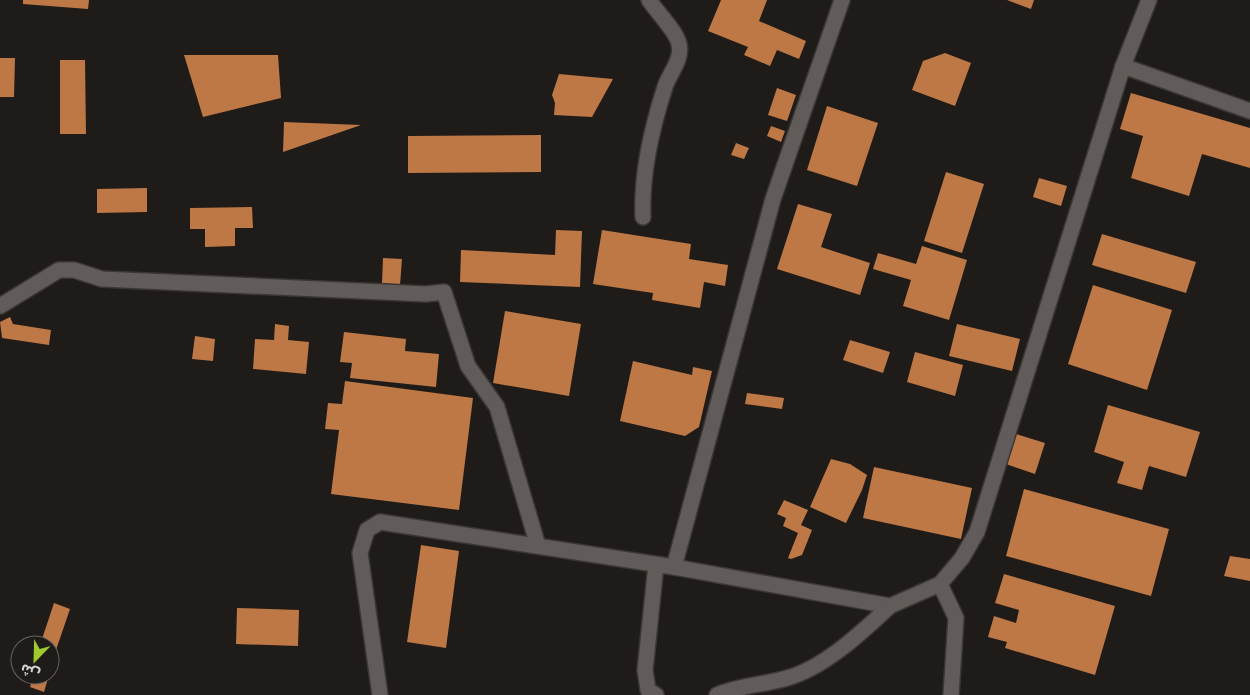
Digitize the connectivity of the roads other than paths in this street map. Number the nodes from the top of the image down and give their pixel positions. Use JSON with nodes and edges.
{"nodes":[{"id":1,"x":649,"y":0,"type":"edge"},
{"id":2,"x":842,"y":0,"type":"edge"},
{"id":3,"x":1149,"y":0,"type":"edge"},
{"id":4,"x":1123,"y":66,"type":"junction"},
{"id":5,"x":1250,"y":111,"type":"edge"},
{"id":6,"x":643,"y":217,"type":"dead end"},
{"id":7,"x":0,"y":306,"type":"edge"},
{"id":8,"x":538,"y":546,"type":"junction"},
{"id":9,"x":656,"y":564,"type":"junction"},
{"id":10,"x":674,"y":567,"type":"junction"},
{"id":11,"x":940,"y":584,"type":"junction"},
{"id":12,"x":890,"y":606,"type":"junction"},
{"id":13,"x":380,"y":695,"type":"edge"},
{"id":14,"x":656,"y":695,"type":"edge"},
{"id":15,"x":717,"y":695,"type":"edge"},
{"id":16,"x":951,"y":695,"type":"edge"}],
"edges":[{"from":1,"to":6,"type":"street"},
{"from":2,"to":10,"type":"street"},
{"from":3,"to":4,"type":"street"},
{"from":4,"to":5,"type":"street"},
{"from":4,"to":11,"type":"street"},
{"from":7,"to":8,"type":"street"},
{"from":8,"to":9,"type":"street"},
{"from":8,"to":13,"type":"street"},
{"from":9,"to":10,"type":"street"},
{"from":9,"to":14,"type":"street"},
{"from":10,"to":12,"type":"street"},
{"from":11,"to":12,"type":"street"},
{"from":11,"to":16,"type":"street"},
{"from":12,"to":15,"type":"street"}]}
